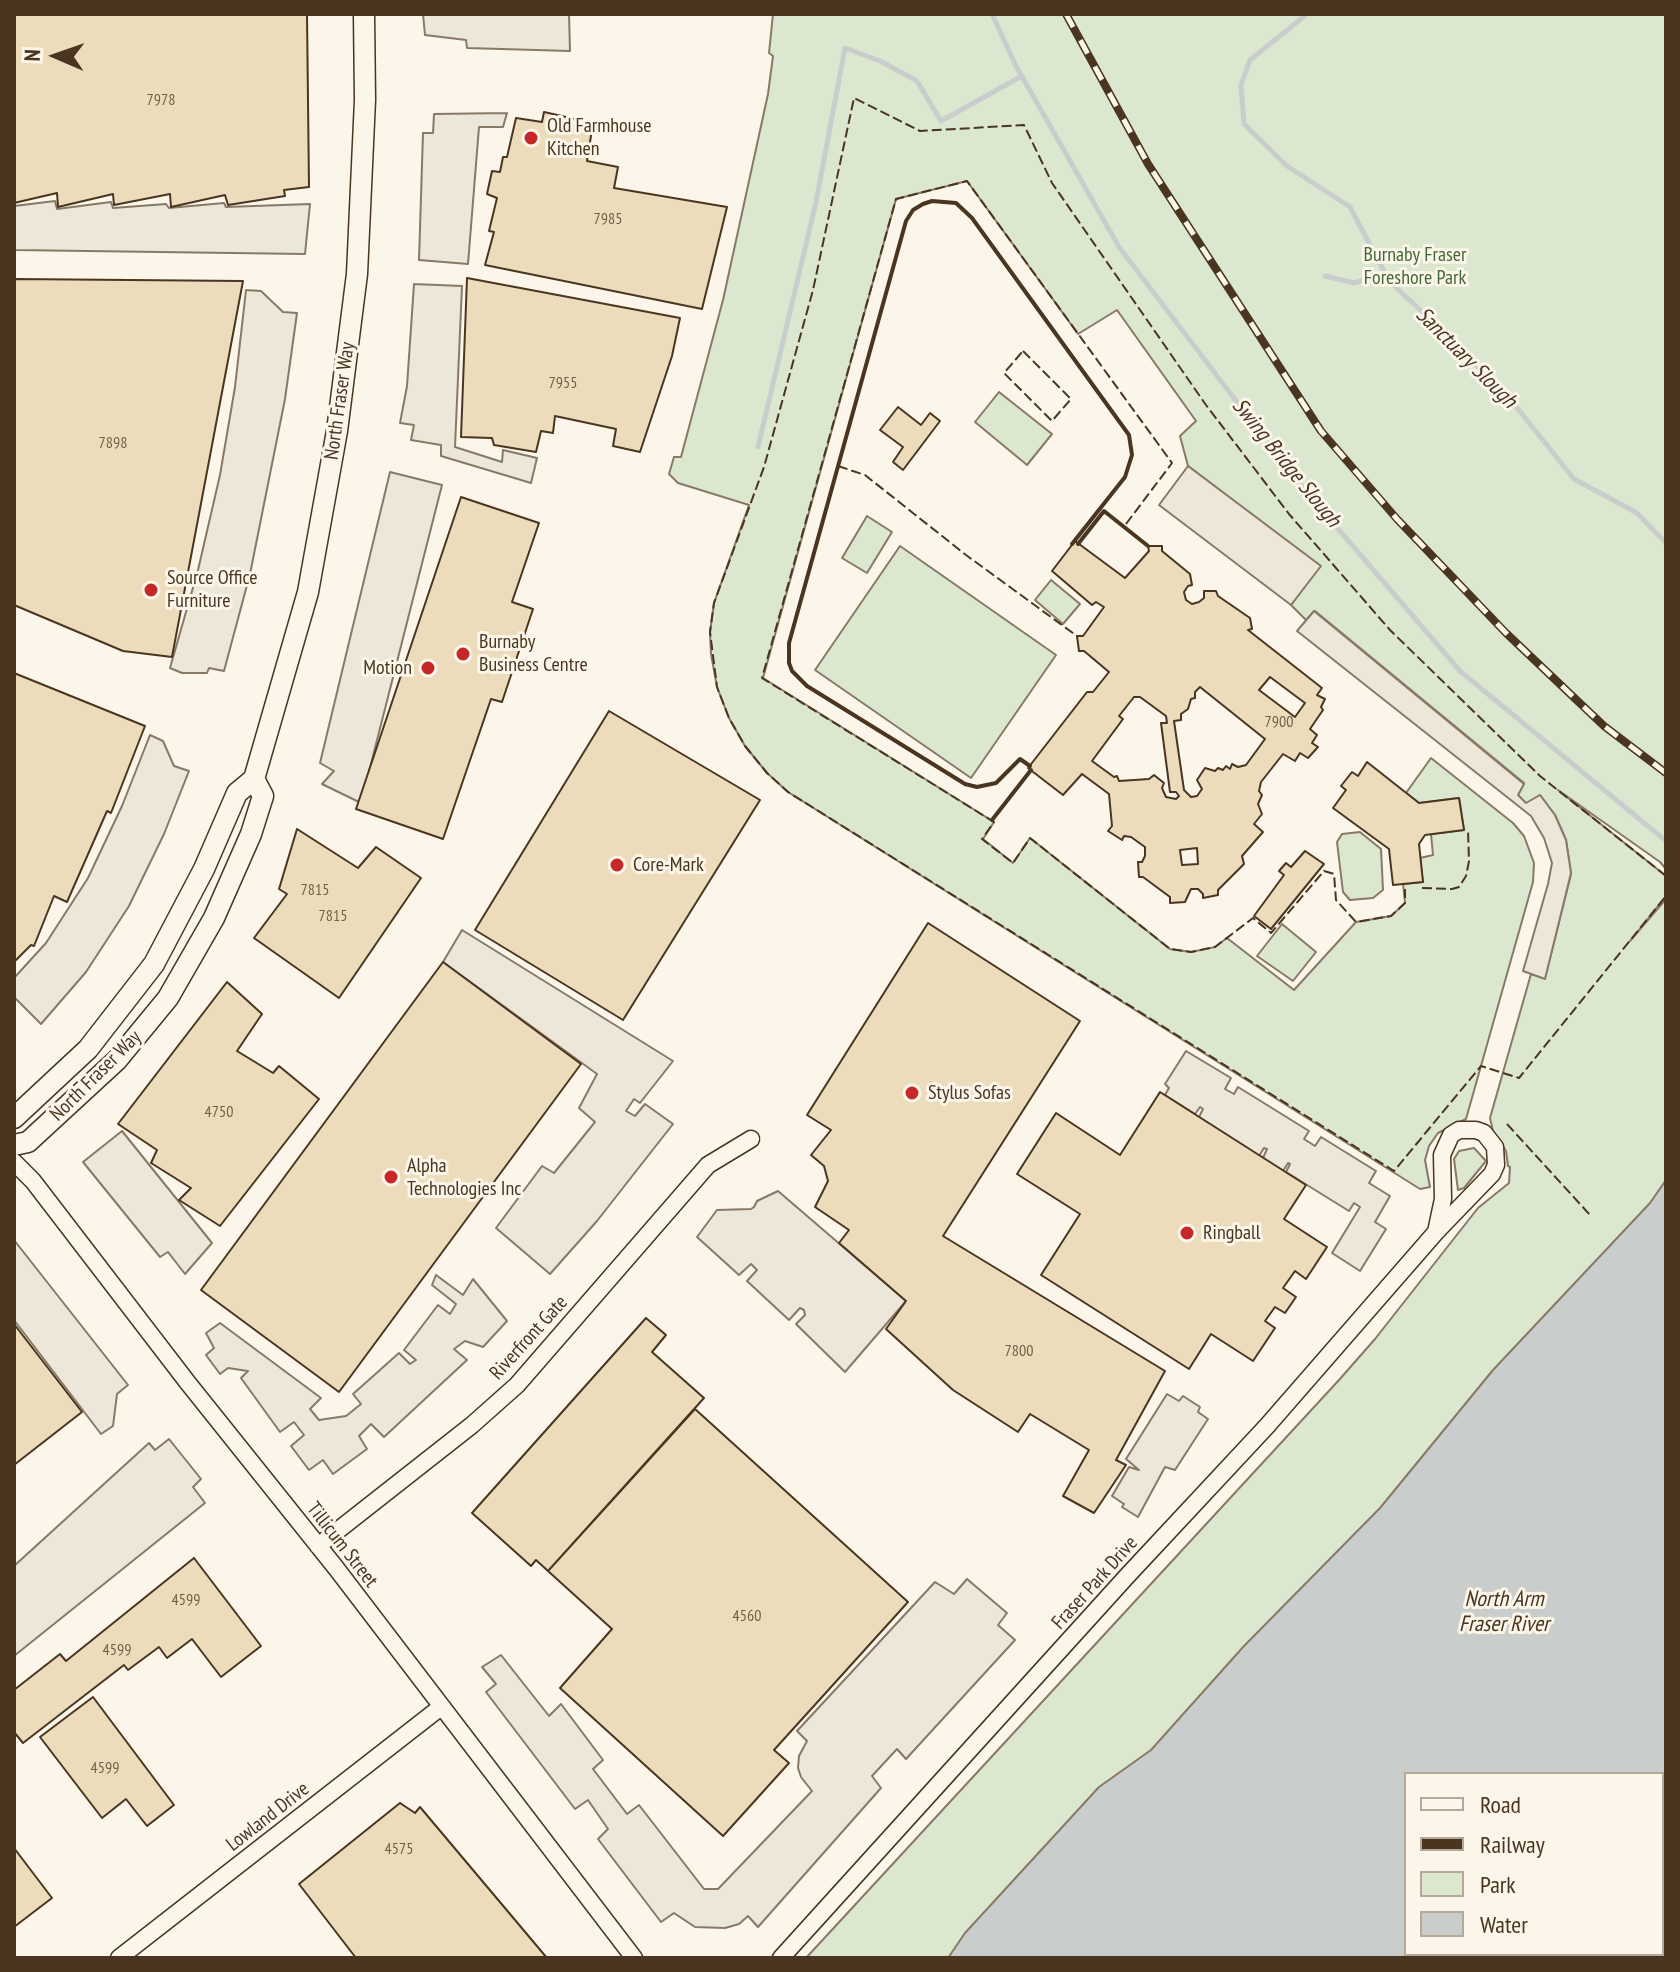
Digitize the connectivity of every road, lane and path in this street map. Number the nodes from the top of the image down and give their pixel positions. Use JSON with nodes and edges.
{"nodes":[{"id":1,"x":364,"y":14,"type":"edge"},
{"id":2,"x":254,"y":779,"type":"junction"},
{"id":3,"x":14,"y":1118,"type":"edge"},
{"id":4,"x":751,"y":1139,"type":"dead end"},
{"id":5,"x":14,"y":1145,"type":"edge"},
{"id":6,"x":14,"y":1162,"type":"edge"},
{"id":7,"x":1436,"y":1232,"type":"junction"},
{"id":8,"x":318,"y":1546,"type":"junction"},
{"id":9,"x":441,"y":1707,"type":"junction"},
{"id":10,"x":119,"y":1958,"type":"edge"},
{"id":11,"x":634,"y":1958,"type":"edge"},
{"id":12,"x":781,"y":1958,"type":"edge"}],
"edges":[{"from":1,"to":2,"type":"street","name":"North Fraser Way"},
{"from":2,"to":3,"type":"street","name":"North Fraser Way"},
{"from":2,"to":5,"type":"street","name":"North Fraser Way"},
{"from":4,"to":8,"type":"street","name":"Riverfront Gate"},
{"from":6,"to":8,"type":"street","name":"Tillicum Street"},
{"from":7,"to":7,"type":"street","name":"Fraser Park Drive"},
{"from":7,"to":12,"type":"street","name":"Fraser Park Drive"},
{"from":8,"to":9,"type":"street","name":"Tillicum Street"},
{"from":9,"to":10,"type":"street","name":"Lowland Drive"},
{"from":9,"to":11,"type":"street","name":"Tillicum Street"}]}
